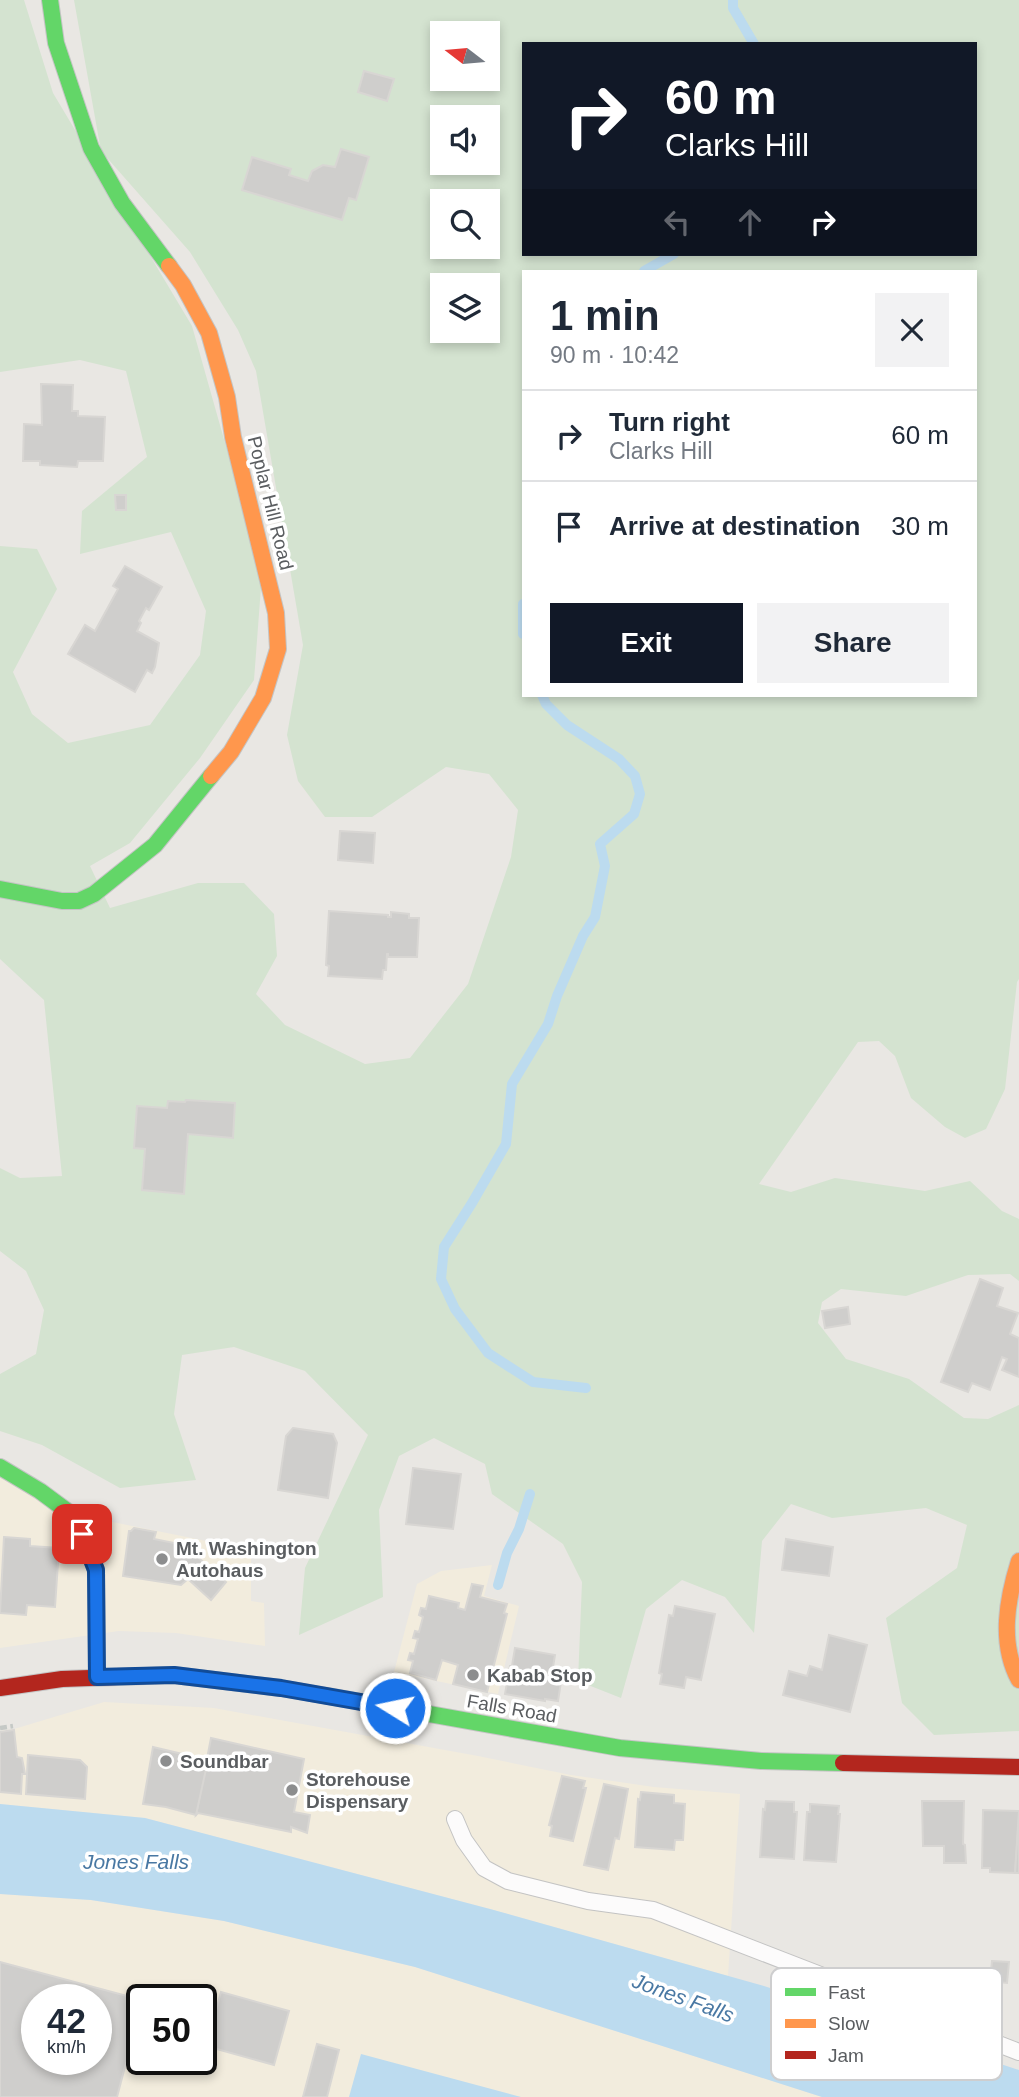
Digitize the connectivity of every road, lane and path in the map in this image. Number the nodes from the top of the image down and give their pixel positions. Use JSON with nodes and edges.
{"nodes":[{"id":1,"x":50,"y":0,"type":"edge"},
{"id":2,"x":0,"y":889,"type":"edge"},
{"id":3,"x":0,"y":1467,"type":"edge"},
{"id":4,"x":1019,"y":1561,"type":"edge"},
{"id":5,"x":97,"y":1677,"type":"junction"},
{"id":6,"x":1019,"y":1680,"type":"edge"},
{"id":7,"x":0,"y":1688,"type":"edge"},
{"id":8,"x":13,"y":1726,"type":"dead end"},
{"id":9,"x":0,"y":1728,"type":"edge"},
{"id":10,"x":1019,"y":1767,"type":"edge"},
{"id":11,"x":455,"y":1819,"type":"dead end"},
{"id":12,"x":802,"y":1968,"type":"edge"},
{"id":13,"x":1002,"y":2045,"type":"edge"},
{"id":14,"x":1019,"y":2052,"type":"edge"}],
"edges":[{"from":1,"to":2,"type":"street","name":"Poplar Hill Road"},
{"from":3,"to":5,"type":"street"},
{"from":4,"to":6,"type":"street"},
{"from":5,"to":7,"type":"street","name":"Falls Road"},
{"from":5,"to":10,"type":"street","name":"Falls Road"},
{"from":8,"to":9,"type":"path"},
{"from":11,"to":12,"type":"lane"},
{"from":13,"to":14,"type":"lane"}]}
